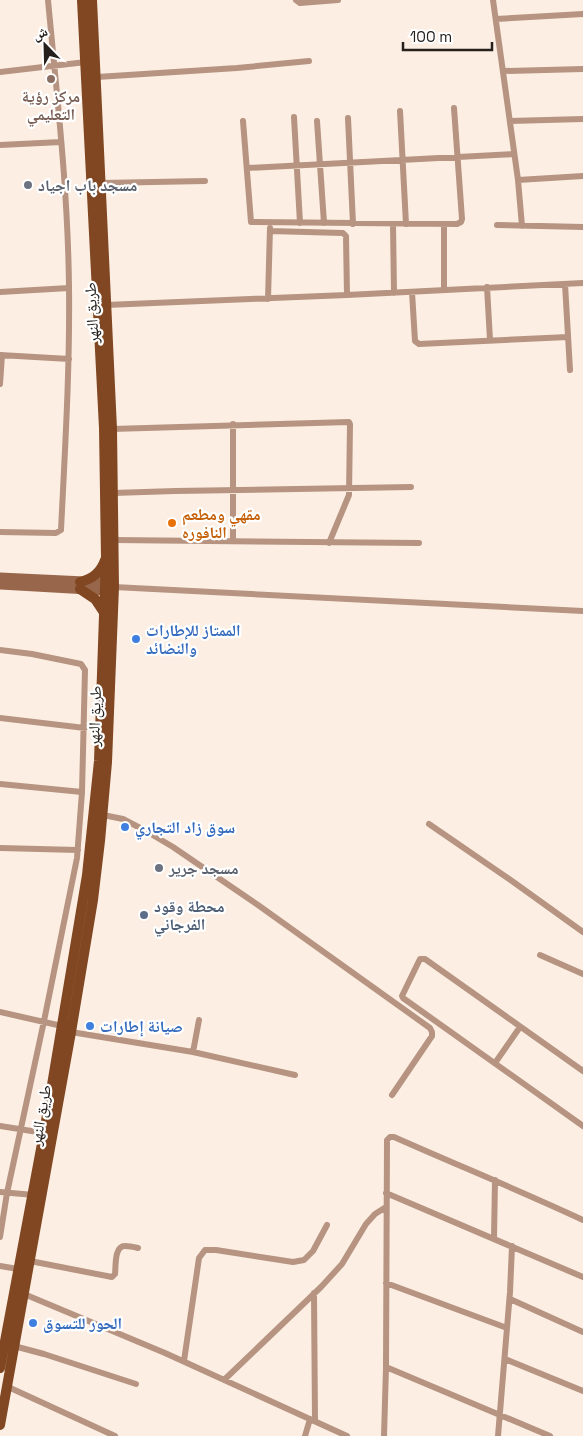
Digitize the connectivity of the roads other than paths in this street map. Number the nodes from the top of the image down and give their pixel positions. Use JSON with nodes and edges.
{"nodes":[{"id":1,"x":48,"y":0,"type":"edge"},
{"id":2,"x":82,"y":0,"type":"edge"},
{"id":3,"x":92,"y":0,"type":"edge"},
{"id":4,"x":296,"y":0,"type":"edge"},
{"id":5,"x":338,"y":0,"type":"edge"},
{"id":6,"x":493,"y":0,"type":"edge"},
{"id":7,"x":583,"y":14,"type":"edge"},
{"id":8,"x":496,"y":19,"type":"junction"},
{"id":9,"x":309,"y":60,"type":"dead end"},
{"id":10,"x":86,"y":62,"type":"junction"},
{"id":11,"x":54,"y":66,"type":"junction"},
{"id":12,"x":583,"y":69,"type":"edge"},
{"id":13,"x":504,"y":71,"type":"junction"},
{"id":14,"x":0,"y":72,"type":"edge"},
{"id":15,"x":97,"y":77,"type":"junction"},
{"id":16,"x":454,"y":108,"type":"dead end"},
{"id":17,"x":400,"y":111,"type":"dead end"},
{"id":18,"x":294,"y":117,"type":"dead end"},
{"id":19,"x":348,"y":118,"type":"dead end"},
{"id":20,"x":583,"y":119,"type":"edge"},
{"id":21,"x":243,"y":121,"type":"dead end"},
{"id":22,"x":317,"y":121,"type":"dead end"},
{"id":23,"x":510,"y":121,"type":"junction"},
{"id":24,"x":61,"y":142,"type":"junction"},
{"id":25,"x":0,"y":144,"type":"edge"},
{"id":26,"x":514,"y":154,"type":"junction"},
{"id":27,"x":458,"y":157,"type":"junction"},
{"id":28,"x":404,"y":160,"type":"junction"},
{"id":29,"x":350,"y":162,"type":"junction"},
{"id":30,"x":320,"y":164,"type":"junction"},
{"id":31,"x":297,"y":165,"type":"junction"},
{"id":32,"x":247,"y":168,"type":"junction"},
{"id":33,"x":583,"y":176,"type":"edge"},
{"id":34,"x":518,"y":180,"type":"junction"},
{"id":35,"x":204,"y":181,"type":"dead end"},
{"id":36,"x":101,"y":183,"type":"junction"},
{"id":37,"x":270,"y":223,"type":"junction"},
{"id":38,"x":300,"y":223,"type":"junction"},
{"id":39,"x":324,"y":224,"type":"junction"},
{"id":40,"x":353,"y":224,"type":"junction"},
{"id":41,"x":393,"y":224,"type":"junction"},
{"id":42,"x":406,"y":224,"type":"junction"},
{"id":43,"x":444,"y":224,"type":"junction"},
{"id":44,"x":497,"y":225,"type":"dead end"},
{"id":45,"x":522,"y":226,"type":"junction"},
{"id":46,"x":583,"y":227,"type":"edge"},
{"id":47,"x":270,"y":231,"type":"junction"},
{"id":48,"x":583,"y":283,"type":"edge"},
{"id":49,"x":565,"y":284,"type":"junction"},
{"id":50,"x":487,"y":287,"type":"junction"},
{"id":51,"x":69,"y":288,"type":"junction"},
{"id":52,"x":444,"y":290,"type":"junction"},
{"id":53,"x":0,"y":292,"type":"edge"},
{"id":54,"x":412,"y":292,"type":"junction"},
{"id":55,"x":394,"y":293,"type":"junction"},
{"id":56,"x":348,"y":296,"type":"junction"},
{"id":57,"x":268,"y":299,"type":"junction"},
{"id":58,"x":106,"y":305,"type":"junction"},
{"id":59,"x":568,"y":337,"type":"junction"},
{"id":60,"x":490,"y":340,"type":"junction"},
{"id":61,"x":1,"y":355,"type":"edge"},
{"id":62,"x":69,"y":359,"type":"junction"},
{"id":63,"x":570,"y":370,"type":"dead end"},
{"id":64,"x":0,"y":384,"type":"edge"},
{"id":65,"x":233,"y":424,"type":"junction"},
{"id":66,"x":112,"y":429,"type":"junction"},
{"id":67,"x":350,"y":487,"type":"junction"},
{"id":68,"x":411,"y":487,"type":"dead end"},
{"id":69,"x":233,"y":489,"type":"junction"},
{"id":70,"x":113,"y":494,"type":"junction"},
{"id":71,"x":0,"y":532,"type":"edge"},
{"id":72,"x":114,"y":540,"type":"junction"},
{"id":73,"x":233,"y":541,"type":"junction"},
{"id":74,"x":329,"y":543,"type":"junction"},
{"id":75,"x":420,"y":543,"type":"dead end"},
{"id":76,"x":106,"y":557,"type":"junction"},
{"id":77,"x":0,"y":577,"type":"edge"},
{"id":78,"x":0,"y":585,"type":"edge"},
{"id":79,"x":80,"y":585,"type":"junction"},
{"id":80,"x":108,"y":587,"type":"junction"},
{"id":81,"x":583,"y":611,"type":"edge"},
{"id":82,"x":105,"y":614,"type":"junction"},
{"id":83,"x":0,"y":650,"type":"edge"},
{"id":84,"x":0,"y":718,"type":"edge"},
{"id":85,"x":84,"y":728,"type":"junction"},
{"id":86,"x":0,"y":784,"type":"edge"},
{"id":87,"x":82,"y":792,"type":"junction"},
{"id":88,"x":103,"y":815,"type":"junction"},
{"id":89,"x":429,"y":824,"type":"dead end"},
{"id":90,"x":0,"y":848,"type":"edge"},
{"id":91,"x":78,"y":850,"type":"junction"},
{"id":92,"x":583,"y":932,"type":"edge"},
{"id":93,"x":540,"y":955,"type":"dead end"},
{"id":94,"x":583,"y":974,"type":"edge"},
{"id":95,"x":0,"y":1012,"type":"edge"},
{"id":96,"x":199,"y":1020,"type":"dead end"},
{"id":97,"x":44,"y":1021,"type":"junction"},
{"id":98,"x":520,"y":1027,"type":"junction"},
{"id":99,"x":66,"y":1029,"type":"junction"},
{"id":100,"x":193,"y":1052,"type":"junction"},
{"id":101,"x":495,"y":1063,"type":"junction"},
{"id":102,"x":583,"y":1071,"type":"edge"},
{"id":103,"x":296,"y":1075,"type":"dead end"},
{"id":104,"x":392,"y":1095,"type":"dead end"},
{"id":105,"x":0,"y":1126,"type":"edge"},
{"id":106,"x":583,"y":1126,"type":"edge"},
{"id":107,"x":20,"y":1129,"type":"junction"},
{"id":108,"x":44,"y":1133,"type":"junction"},
{"id":109,"x":494,"y":1180,"type":"junction"},
{"id":110,"x":4,"y":1192,"type":"edge"},
{"id":111,"x":386,"y":1194,"type":"junction"},
{"id":112,"x":36,"y":1195,"type":"junction"},
{"id":113,"x":386,"y":1206,"type":"junction"},
{"id":114,"x":583,"y":1220,"type":"edge"},
{"id":115,"x":327,"y":1225,"type":"dead end"},
{"id":116,"x":0,"y":1237,"type":"edge"},
{"id":117,"x":494,"y":1239,"type":"junction"},
{"id":118,"x":512,"y":1246,"type":"junction"},
{"id":119,"x":138,"y":1248,"type":"dead end"},
{"id":120,"x":30,"y":1261,"type":"junction"},
{"id":121,"x":0,"y":1266,"type":"edge"},
{"id":122,"x":18,"y":1269,"type":"junction"},
{"id":123,"x":583,"y":1277,"type":"edge"},
{"id":124,"x":386,"y":1284,"type":"junction"},
{"id":125,"x":314,"y":1293,"type":"junction"},
{"id":126,"x":24,"y":1294,"type":"junction"},
{"id":127,"x":510,"y":1299,"type":"junction"},
{"id":128,"x":507,"y":1328,"type":"junction"},
{"id":129,"x":583,"y":1332,"type":"edge"},
{"id":130,"x":5,"y":1339,"type":"edge"},
{"id":131,"x":504,"y":1359,"type":"junction"},
{"id":132,"x":1,"y":1361,"type":"edge"},
{"id":133,"x":184,"y":1361,"type":"junction"},
{"id":134,"x":386,"y":1367,"type":"junction"},
{"id":135,"x":224,"y":1380,"type":"junction"},
{"id":136,"x":136,"y":1384,"type":"dead end"},
{"id":137,"x":6,"y":1386,"type":"junction"},
{"id":138,"x":583,"y":1391,"type":"edge"},
{"id":139,"x":499,"y":1416,"type":"junction"},
{"id":140,"x":312,"y":1420,"type":"junction"},
{"id":141,"x":0,"y":1425,"type":"edge"},
{"id":142,"x":114,"y":1436,"type":"edge"},
{"id":143,"x":306,"y":1436,"type":"edge"},
{"id":144,"x":347,"y":1436,"type":"edge"},
{"id":145,"x":384,"y":1436,"type":"edge"},
{"id":146,"x":498,"y":1436,"type":"edge"},
{"id":147,"x":550,"y":1436,"type":"edge"}],
"edges":[{"from":1,"to":11,"type":"street"},
{"from":2,"to":10,"type":"main road","name":"طريق النهر"},
{"from":3,"to":15,"type":"main road","name":"طريق النهر"},
{"from":4,"to":5,"type":"street"},
{"from":6,"to":8,"type":"street"},
{"from":7,"to":8,"type":"street"},
{"from":8,"to":13,"type":"street"},
{"from":9,"to":15,"type":"street"},
{"from":10,"to":11,"type":"street"},
{"from":10,"to":76,"type":"main road","name":"طريق النهر"},
{"from":11,"to":14,"type":"street"},
{"from":11,"to":24,"type":"street"},
{"from":12,"to":13,"type":"street"},
{"from":13,"to":23,"type":"street"},
{"from":15,"to":36,"type":"main road","name":"طريق النهر"},
{"from":16,"to":27,"type":"street"},
{"from":17,"to":28,"type":"street"},
{"from":18,"to":31,"type":"street"},
{"from":19,"to":29,"type":"street"},
{"from":20,"to":23,"type":"street"},
{"from":21,"to":32,"type":"street"},
{"from":22,"to":30,"type":"street"},
{"from":23,"to":26,"type":"street"},
{"from":24,"to":25,"type":"street"},
{"from":24,"to":51,"type":"street"},
{"from":26,"to":27,"type":"street"},
{"from":26,"to":34,"type":"street"},
{"from":27,"to":28,"type":"street"},
{"from":27,"to":43,"type":"street"},
{"from":28,"to":29,"type":"street"},
{"from":28,"to":42,"type":"street"},
{"from":29,"to":30,"type":"street"},
{"from":29,"to":40,"type":"street"},
{"from":30,"to":31,"type":"street"},
{"from":30,"to":39,"type":"street"},
{"from":31,"to":32,"type":"street"},
{"from":31,"to":38,"type":"street"},
{"from":32,"to":37,"type":"street"},
{"from":33,"to":34,"type":"street"},
{"from":34,"to":45,"type":"street"},
{"from":35,"to":36,"type":"street"},
{"from":36,"to":58,"type":"main road","name":"طريق النهر"},
{"from":37,"to":38,"type":"street"},
{"from":37,"to":47,"type":"street"},
{"from":38,"to":39,"type":"street"},
{"from":39,"to":40,"type":"street"},
{"from":40,"to":41,"type":"street"},
{"from":41,"to":42,"type":"street"},
{"from":41,"to":55,"type":"street"},
{"from":42,"to":43,"type":"street"},
{"from":43,"to":52,"type":"street"},
{"from":44,"to":45,"type":"street"},
{"from":45,"to":46,"type":"street"},
{"from":47,"to":56,"type":"street"},
{"from":47,"to":57,"type":"street"},
{"from":48,"to":49,"type":"street"},
{"from":49,"to":50,"type":"street"},
{"from":49,"to":59,"type":"street"},
{"from":50,"to":52,"type":"street"},
{"from":50,"to":60,"type":"street"},
{"from":51,"to":53,"type":"street"},
{"from":51,"to":62,"type":"street"},
{"from":52,"to":54,"type":"street"},
{"from":54,"to":55,"type":"street"},
{"from":54,"to":60,"type":"street"},
{"from":55,"to":56,"type":"street"},
{"from":56,"to":57,"type":"street"},
{"from":57,"to":58,"type":"street"},
{"from":58,"to":66,"type":"main road","name":"طريق النهر"},
{"from":59,"to":60,"type":"street"},
{"from":59,"to":63,"type":"street"},
{"from":61,"to":62,"type":"street"},
{"from":61,"to":64,"type":"street"},
{"from":62,"to":71,"type":"street"},
{"from":65,"to":66,"type":"street"},
{"from":65,"to":67,"type":"street"},
{"from":65,"to":69,"type":"street"},
{"from":66,"to":70,"type":"main road","name":"طريق النهر"},
{"from":67,"to":68,"type":"street"},
{"from":67,"to":69,"type":"street"},
{"from":67,"to":74,"type":"street"},
{"from":69,"to":70,"type":"street"},
{"from":69,"to":73,"type":"street"},
{"from":70,"to":72,"type":"main road","name":"طريق النهر"},
{"from":72,"to":73,"type":"street"},
{"from":72,"to":80,"type":"main road","name":"طريق النهر"},
{"from":73,"to":74,"type":"street"},
{"from":74,"to":75,"type":"street"},
{"from":76,"to":79,"type":"main road"},
{"from":76,"to":80,"type":"main road","name":"طريق النهر"},
{"from":77,"to":79,"type":"main road"},
{"from":78,"to":79,"type":"main road"},
{"from":79,"to":80,"type":"main road"},
{"from":79,"to":82,"type":"main road"},
{"from":80,"to":81,"type":"street"},
{"from":80,"to":82,"type":"main road","name":"طريق النهر"},
{"from":80,"to":88,"type":"main road","name":"طريق النهر"},
{"from":82,"to":99,"type":"main road","name":"طريق النهر"},
{"from":83,"to":85,"type":"street"},
{"from":84,"to":85,"type":"street"},
{"from":85,"to":87,"type":"street"},
{"from":86,"to":87,"type":"street"},
{"from":87,"to":91,"type":"street"},
{"from":88,"to":99,"type":"main road","name":"طريق النهر"},
{"from":88,"to":104,"type":"street"},
{"from":89,"to":92,"type":"street"},
{"from":90,"to":91,"type":"street"},
{"from":91,"to":97,"type":"street"},
{"from":93,"to":94,"type":"street"},
{"from":95,"to":97,"type":"street"},
{"from":96,"to":100,"type":"street"},
{"from":97,"to":99,"type":"street"},
{"from":97,"to":107,"type":"street"},
{"from":98,"to":101,"type":"street"},
{"from":98,"to":101,"type":"street"},
{"from":98,"to":102,"type":"street"},
{"from":99,"to":100,"type":"street"},
{"from":99,"to":108,"type":"main road","name":"طريق النهر"},
{"from":99,"to":112,"type":"main road","name":"طريق النهر"},
{"from":100,"to":103,"type":"street"},
{"from":101,"to":106,"type":"street"},
{"from":105,"to":107,"type":"street"},
{"from":107,"to":108,"type":"street"},
{"from":107,"to":110,"type":"street"},
{"from":108,"to":112,"type":"main road","name":"طريق النهر"},
{"from":109,"to":111,"type":"street"},
{"from":109,"to":114,"type":"street"},
{"from":109,"to":117,"type":"street"},
{"from":110,"to":112,"type":"street"},
{"from":110,"to":116,"type":"street"},
{"from":111,"to":113,"type":"street"},
{"from":111,"to":117,"type":"street"},
{"from":112,"to":120,"type":"main road","name":"طريق النهر"},
{"from":112,"to":122,"type":"main road","name":"طريق النهر"},
{"from":113,"to":124,"type":"street"},
{"from":113,"to":125,"type":"street"},
{"from":115,"to":133,"type":"street"},
{"from":117,"to":118,"type":"street"},
{"from":118,"to":123,"type":"street"},
{"from":118,"to":127,"type":"street"},
{"from":119,"to":120,"type":"street"},
{"from":120,"to":126,"type":"main road","name":"طريق النهر"},
{"from":121,"to":122,"type":"street"},
{"from":122,"to":130,"type":"main road","name":"طريق النهر"},
{"from":124,"to":128,"type":"street"},
{"from":124,"to":134,"type":"street"},
{"from":125,"to":135,"type":"street"},
{"from":125,"to":140,"type":"street"},
{"from":126,"to":130,"type":"main road","name":"طريق النهر"},
{"from":126,"to":133,"type":"street"},
{"from":127,"to":128,"type":"street"},
{"from":127,"to":129,"type":"street"},
{"from":128,"to":131,"type":"street"},
{"from":130,"to":132,"type":"main road","name":"طريق النهر"},
{"from":130,"to":136,"type":"street"},
{"from":130,"to":137,"type":"main road","name":"طريق النهر"},
{"from":131,"to":138,"type":"street"},
{"from":131,"to":139,"type":"street"},
{"from":133,"to":135,"type":"street"},
{"from":134,"to":139,"type":"street"},
{"from":134,"to":145,"type":"street"},
{"from":135,"to":140,"type":"street"},
{"from":137,"to":141,"type":"main road","name":"طريق النهر"},
{"from":137,"to":142,"type":"street"},
{"from":139,"to":146,"type":"street"},
{"from":139,"to":147,"type":"street"},
{"from":140,"to":143,"type":"street"},
{"from":140,"to":144,"type":"street"}]}
